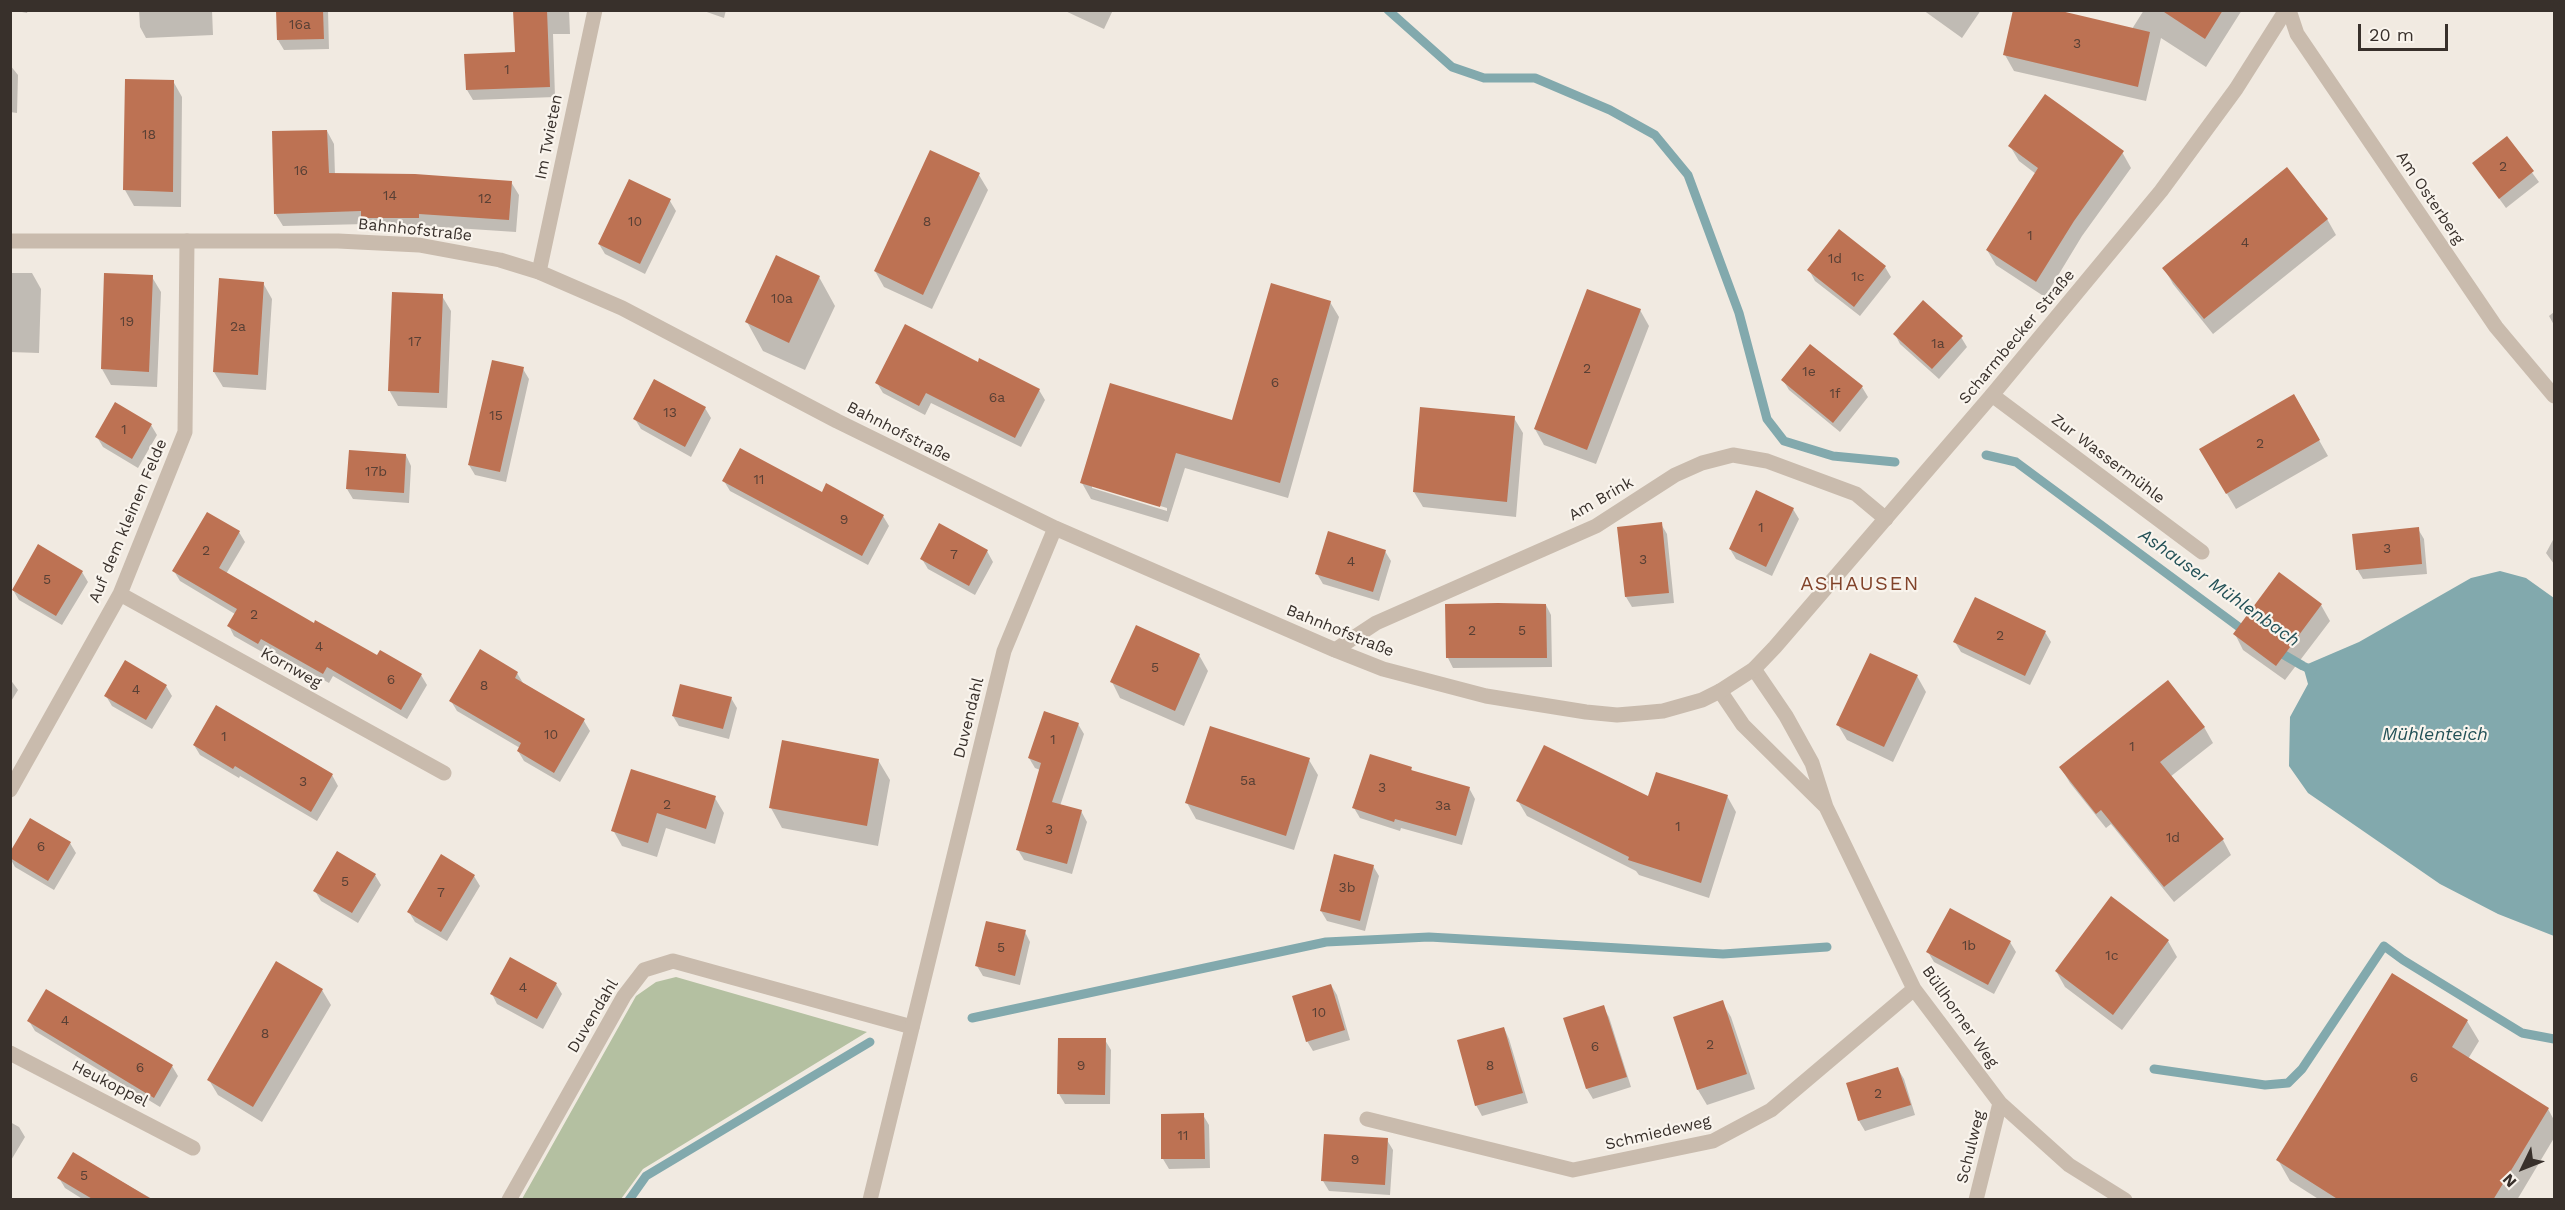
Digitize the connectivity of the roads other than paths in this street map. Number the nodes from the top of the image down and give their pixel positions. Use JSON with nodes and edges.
{"nodes":[{"id":1,"x":595,"y":10,"type":"edge"},
{"id":2,"x":2288,"y":10,"type":"edge"},
{"id":3,"x":10,"y":241,"type":"edge"},
{"id":4,"x":187,"y":241,"type":"junction"},
{"id":5,"x":539,"y":272,"type":"junction"},
{"id":6,"x":1992,"y":395,"type":"junction"},
{"id":7,"x":2554,"y":396,"type":"edge"},
{"id":8,"x":1886,"y":519,"type":"junction"},
{"id":9,"x":1055,"y":528,"type":"junction"},
{"id":10,"x":2202,"y":552,"type":"dead end"},
{"id":11,"x":120,"y":594,"type":"junction"},
{"id":12,"x":1335,"y":650,"type":"junction"},
{"id":13,"x":1754,"y":669,"type":"junction"},
{"id":14,"x":1720,"y":691,"type":"junction"},
{"id":15,"x":444,"y":773,"type":"dead end"},
{"id":16,"x":10,"y":790,"type":"edge"},
{"id":17,"x":1826,"y":807,"type":"junction"},
{"id":18,"x":1914,"y":989,"type":"junction"},
{"id":19,"x":912,"y":1027,"type":"junction"},
{"id":20,"x":10,"y":1053,"type":"edge"},
{"id":21,"x":2000,"y":1103,"type":"junction"},
{"id":22,"x":1367,"y":1119,"type":"dead end"},
{"id":23,"x":193,"y":1148,"type":"dead end"},
{"id":24,"x":509,"y":1200,"type":"edge"},
{"id":25,"x":870,"y":1200,"type":"edge"},
{"id":26,"x":1976,"y":1200,"type":"edge"},
{"id":27,"x":2125,"y":1200,"type":"edge"}],
"edges":[{"from":1,"to":5,"type":"street","name":"Im Twieten"},
{"from":2,"to":6,"type":"street","name":"Scharmbecker Straße"},
{"from":2,"to":7,"type":"street","name":"Am Osterberg"},
{"from":3,"to":4,"type":"street","name":"Bahnhofstraße"},
{"from":4,"to":5,"type":"street","name":"Bahnhofstraße"},
{"from":4,"to":11,"type":"street","name":"Auf dem kleinen Felde"},
{"from":5,"to":9,"type":"street","name":"Bahnhofstraße"},
{"from":6,"to":8,"type":"street","name":"Scharmbecker Straße"},
{"from":6,"to":10,"type":"street","name":"Zur Wassermühle"},
{"from":8,"to":12,"type":"street","name":"Am Brink"},
{"from":8,"to":13,"type":"street","name":"Scharmbecker Straße"},
{"from":9,"to":12,"type":"street","name":"Bahnhofstraße"},
{"from":9,"to":19,"type":"street","name":"Duvendahl"},
{"from":11,"to":15,"type":"street","name":"Kornweg"},
{"from":11,"to":16,"type":"street","name":"Auf dem kleinen Felde"},
{"from":12,"to":14,"type":"street","name":"Bahnhofstraße"},
{"from":13,"to":14,"type":"street","name":"Bahnhofstraße"},
{"from":13,"to":17,"type":"street","name":"Büllhorner Weg"},
{"from":14,"to":17,"type":"street","name":"Büllhorner Weg"},
{"from":17,"to":18,"type":"street","name":"Büllhorner Weg"},
{"from":18,"to":21,"type":"street","name":"Büllhorner Weg"},
{"from":18,"to":22,"type":"street","name":"Schmiedeweg"},
{"from":19,"to":24,"type":"street","name":"Duvendahl"},
{"from":19,"to":25,"type":"street","name":"Duvendahl"},
{"from":20,"to":23,"type":"street","name":"Heukoppel"},
{"from":21,"to":26,"type":"street","name":"Schulweg"},
{"from":21,"to":27,"type":"street","name":"Büllhorner Weg"}]}
